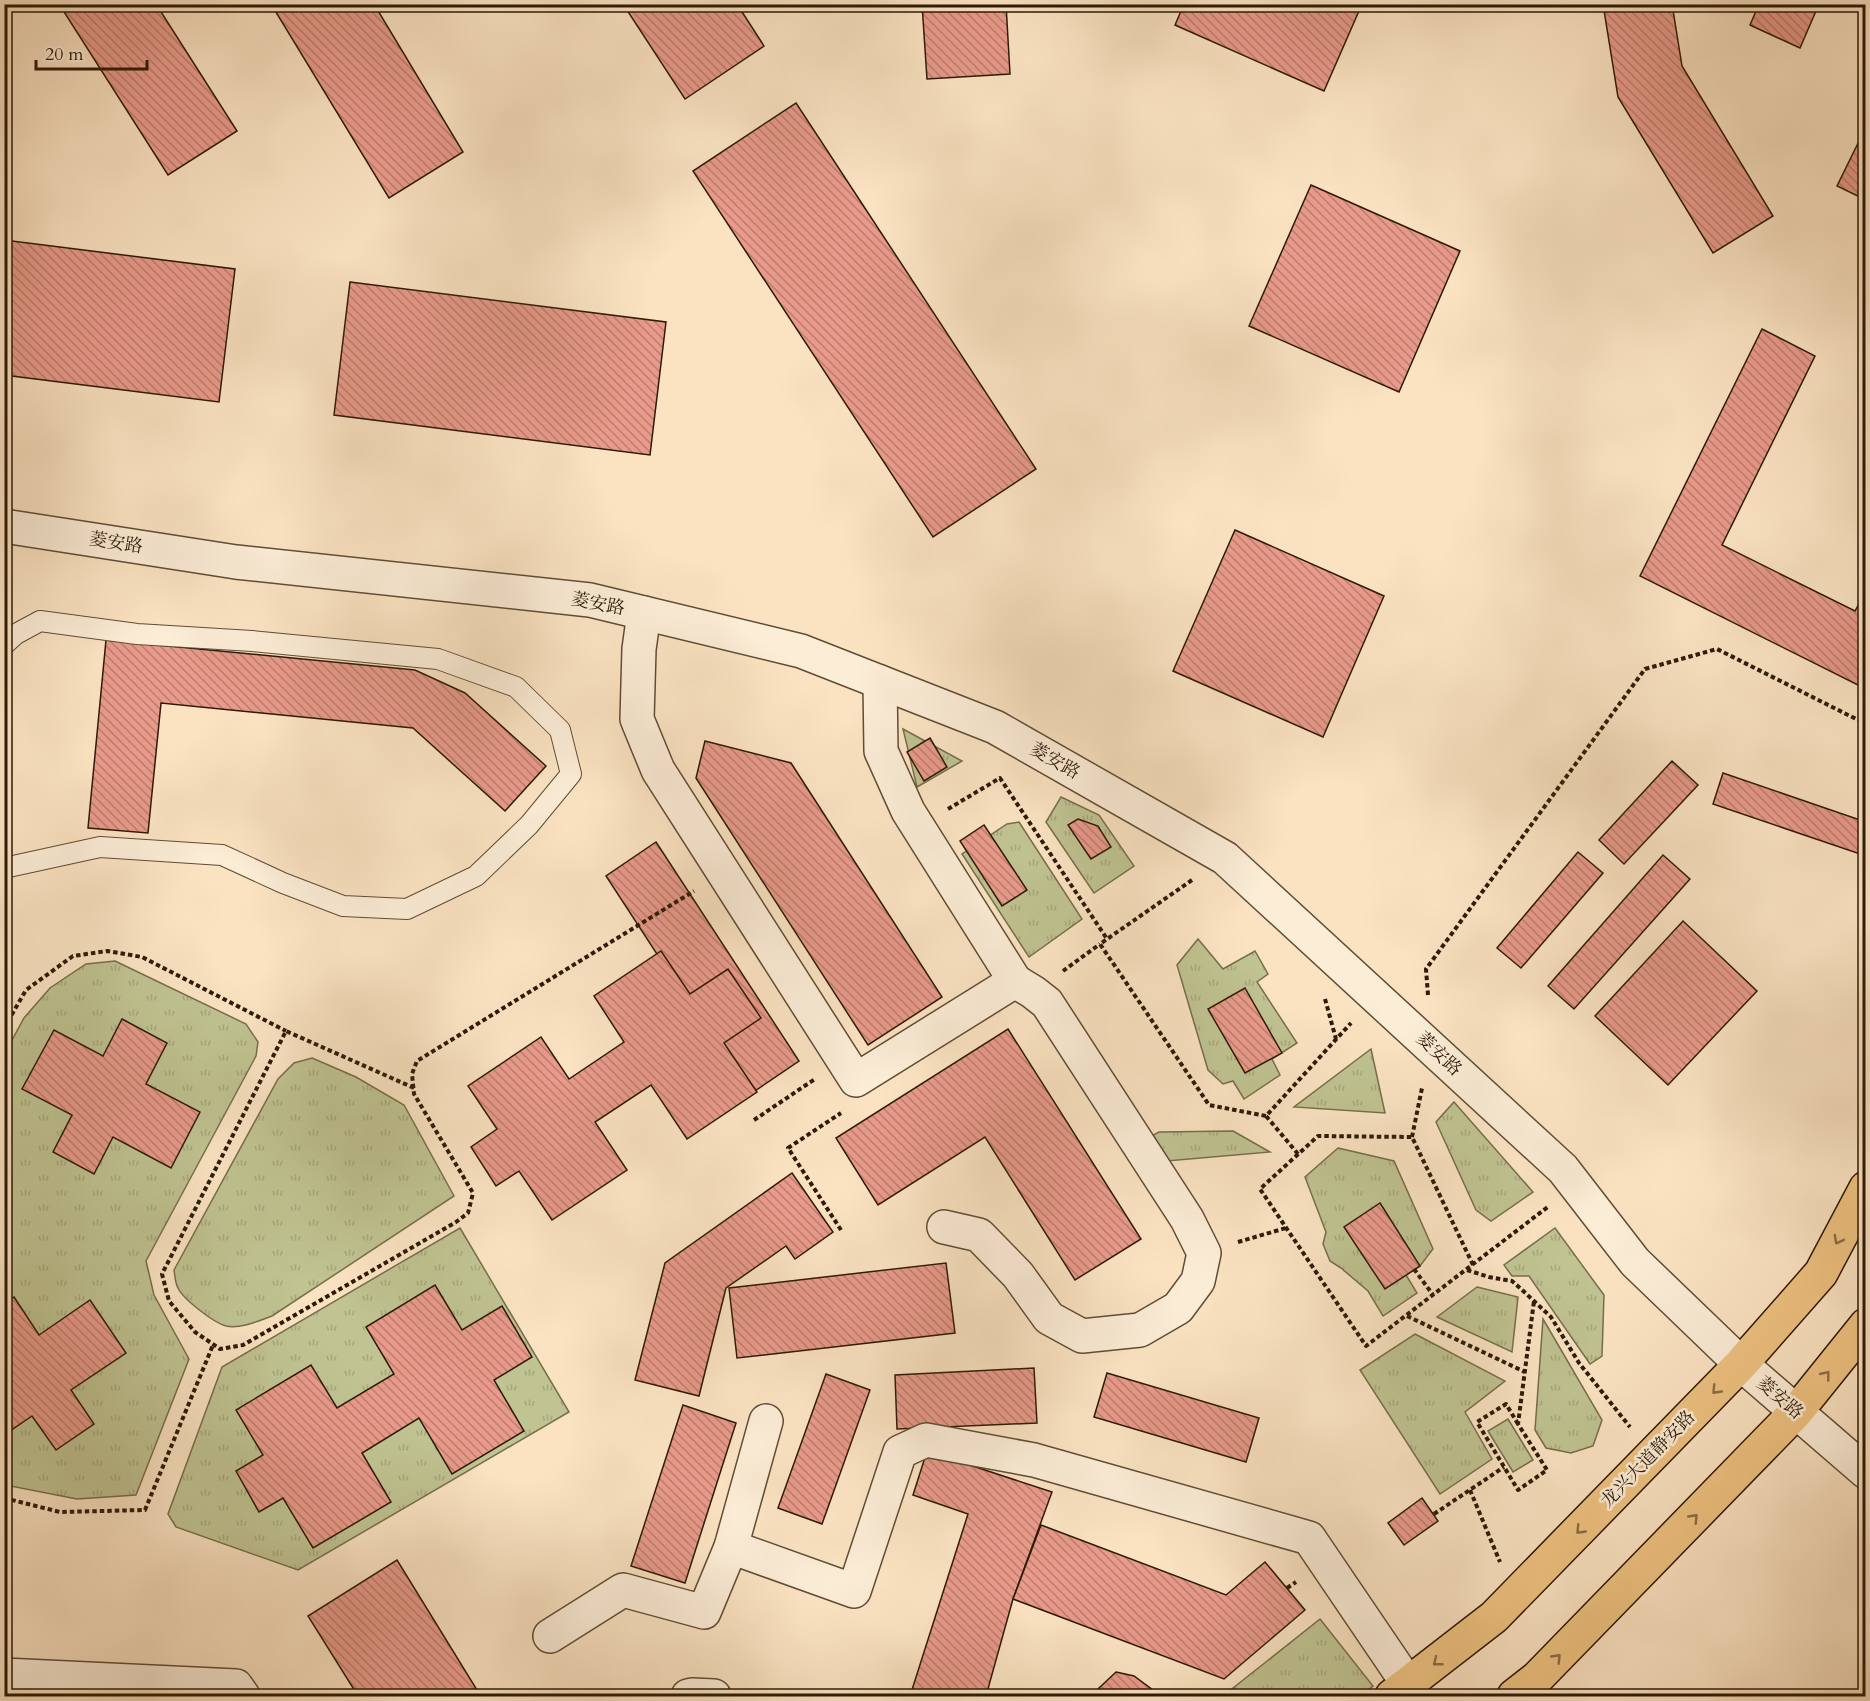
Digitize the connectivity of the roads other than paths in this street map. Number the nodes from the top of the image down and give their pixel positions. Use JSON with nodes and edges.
{"nodes":[{"id":1,"x":4,"y":526,"type":"edge"},
{"id":2,"x":644,"y":613,"type":"junction"},
{"id":3,"x":4,"y":645,"type":"edge"},
{"id":4,"x":880,"y":682,"type":"junction"},
{"id":5,"x":4,"y":868,"type":"edge"},
{"id":6,"x":1024,"y":986,"type":"junction"},
{"id":7,"x":1866,"y":1188,"type":"edge"},
{"id":8,"x":944,"y":1227,"type":"dead end"},
{"id":9,"x":1866,"y":1325,"type":"edge"},
{"id":10,"x":1741,"y":1364,"type":"junction"},
{"id":11,"x":1796,"y":1412,"type":"junction"},
{"id":12,"x":766,"y":1421,"type":"dead end"},
{"id":13,"x":1866,"y":1472,"type":"edge"},
{"id":14,"x":731,"y":1546,"type":"junction"},
{"id":15,"x":550,"y":1636,"type":"dead end"},
{"id":16,"x":4,"y":1675,"type":"edge"},
{"id":17,"x":1400,"y":1690,"type":"edge"},
{"id":18,"x":243,"y":1696,"type":"edge"},
{"id":19,"x":688,"y":1696,"type":"edge"},
{"id":20,"x":714,"y":1696,"type":"edge"},
{"id":21,"x":1514,"y":1696,"type":"edge"}],
"edges":[{"from":1,"to":2,"type":"street","name":"菱安路"},
{"from":2,"to":4,"type":"street","name":"菱安路"},
{"from":2,"to":6,"type":"street"},
{"from":3,"to":5,"type":"lane"},
{"from":4,"to":6,"type":"street"},
{"from":4,"to":10,"type":"street","name":"菱安路"},
{"from":6,"to":8,"type":"street"},
{"from":7,"to":10,"type":"main road","name":"龙兴大道静安路","one_way":true},
{"from":11,"to":9,"type":"main road","one_way":true},
{"from":10,"to":11,"type":"street","name":"菱安路"},
{"from":10,"to":17,"type":"main road","name":"龙兴大道静安路","one_way":true},
{"from":11,"to":13,"type":"street","name":"菱安路"},
{"from":21,"to":11,"type":"main road","one_way":true},
{"from":12,"to":14,"type":"street"},
{"from":14,"to":15,"type":"street"},
{"from":14,"to":17,"type":"street"},
{"from":16,"to":18,"type":"street"},
{"from":19,"to":20,"type":"street"}]}
